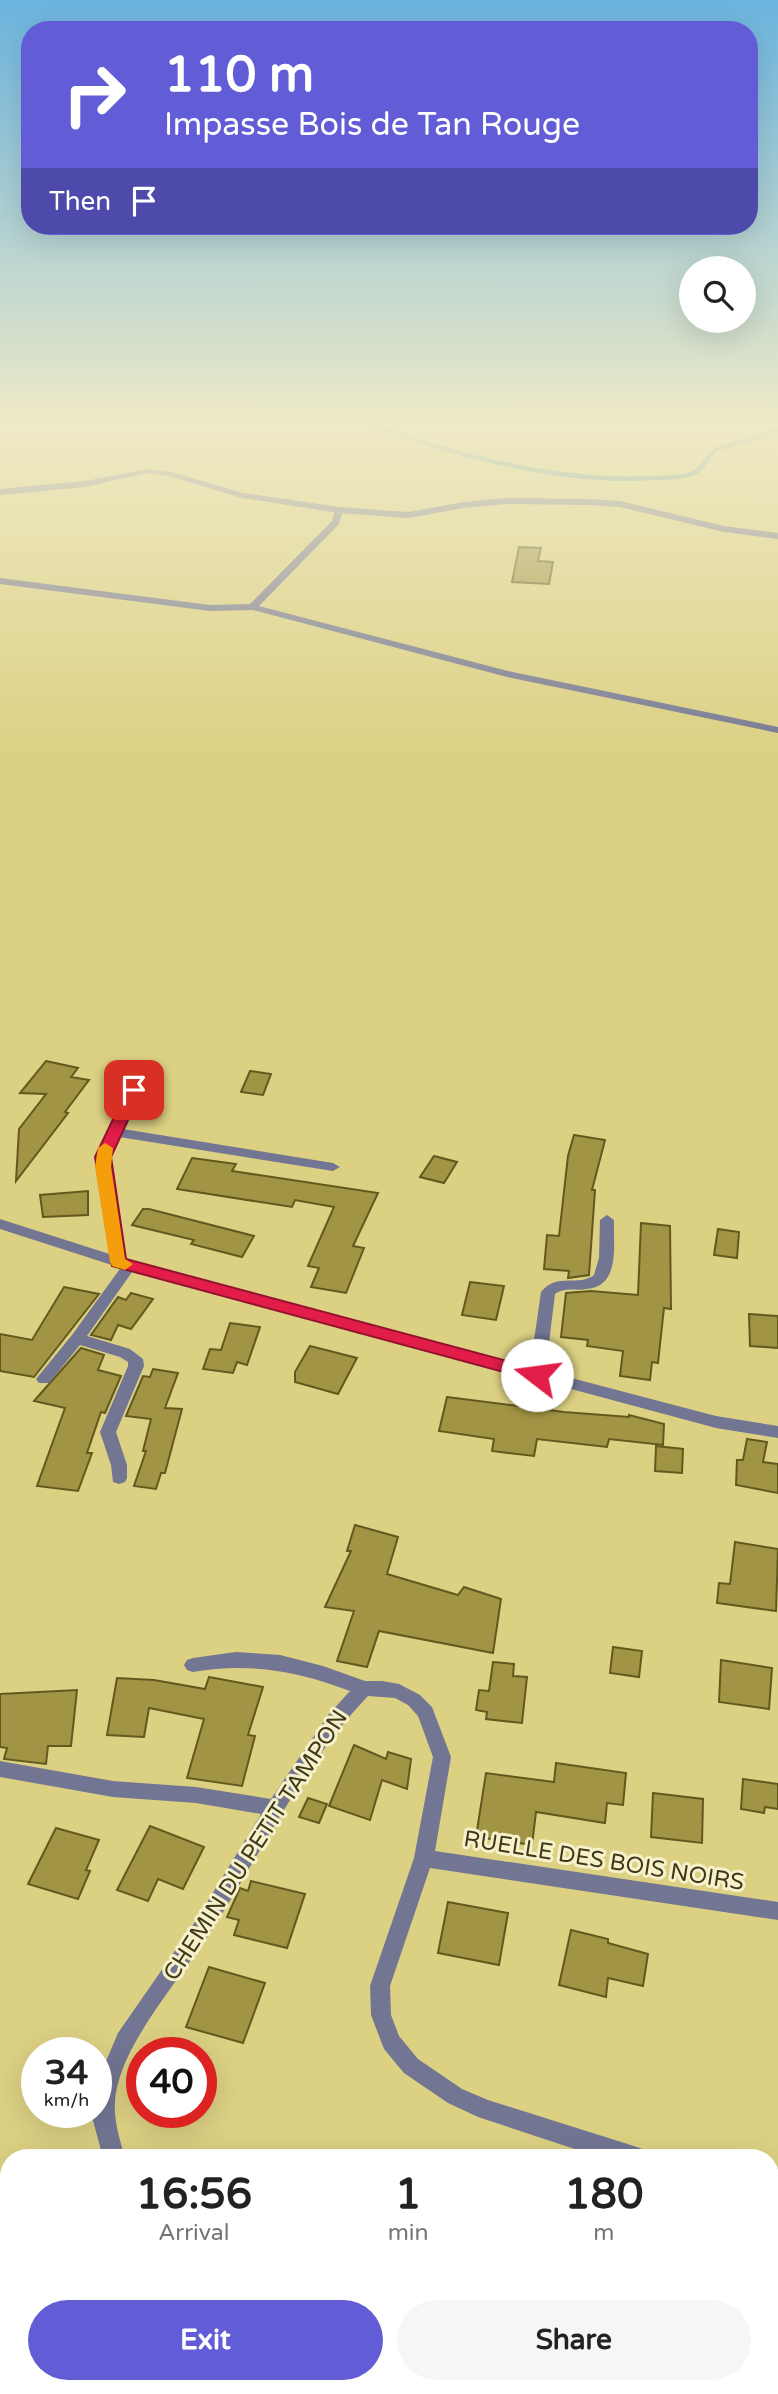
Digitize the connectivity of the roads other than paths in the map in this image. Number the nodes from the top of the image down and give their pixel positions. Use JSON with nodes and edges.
{"nodes":[{"id":1,"x":326,"y":533,"type":"edge"},
{"id":2,"x":753,"y":533,"type":"edge"},
{"id":3,"x":778,"y":536,"type":"edge"},
{"id":4,"x":0,"y":581,"type":"edge"},
{"id":5,"x":253,"y":607,"type":"junction"},
{"id":6,"x":778,"y":730,"type":"edge"},
{"id":7,"x":134,"y":1090,"type":"dead end"},
{"id":8,"x":114,"y":1132,"type":"junction"},
{"id":9,"x":333,"y":1167,"type":"dead end"},
{"id":10,"x":607,"y":1220,"type":"dead end"},
{"id":11,"x":0,"y":1224,"type":"edge"},
{"id":12,"x":124,"y":1264,"type":"junction"},
{"id":13,"x":77,"y":1339,"type":"junction"},
{"id":14,"x":537,"y":1375,"type":"junction"},
{"id":15,"x":44,"y":1379,"type":"dead end"},
{"id":16,"x":778,"y":1432,"type":"edge"},
{"id":17,"x":119,"y":1478,"type":"dead end"},
{"id":18,"x":192,"y":1665,"type":"dead end"},
{"id":19,"x":364,"y":1689,"type":"junction"},
{"id":20,"x":0,"y":1769,"type":"edge"},
{"id":21,"x":275,"y":1808,"type":"junction"},
{"id":22,"x":424,"y":1858,"type":"junction"},
{"id":23,"x":778,"y":1911,"type":"edge"},
{"id":24,"x":112,"y":2149,"type":"edge"},
{"id":25,"x":603,"y":2149,"type":"edge"}],
"edges":[{"from":1,"to":5,"type":"street"},
{"from":2,"to":3,"type":"street"},
{"from":4,"to":5,"type":"street"},
{"from":5,"to":6,"type":"street"},
{"from":7,"to":8,"type":"street"},
{"from":8,"to":9,"type":"street"},
{"from":8,"to":12,"type":"street"},
{"from":10,"to":14,"type":"street"},
{"from":11,"to":12,"type":"street"},
{"from":12,"to":13,"type":"street"},
{"from":12,"to":14,"type":"street"},
{"from":13,"to":15,"type":"street"},
{"from":13,"to":17,"type":"street"},
{"from":14,"to":16,"type":"street"},
{"from":18,"to":19,"type":"street"},
{"from":19,"to":21,"type":"street","name":"CHEMIN DU PETIT TAMPON"},
{"from":19,"to":22,"type":"street"},
{"from":20,"to":21,"type":"street"},
{"from":21,"to":24,"type":"street","name":"CHEMIN DU PETIT TAMPON"},
{"from":22,"to":23,"type":"street","name":"RUELLE DES BOIS NOIRS"},
{"from":22,"to":25,"type":"street"}]}
